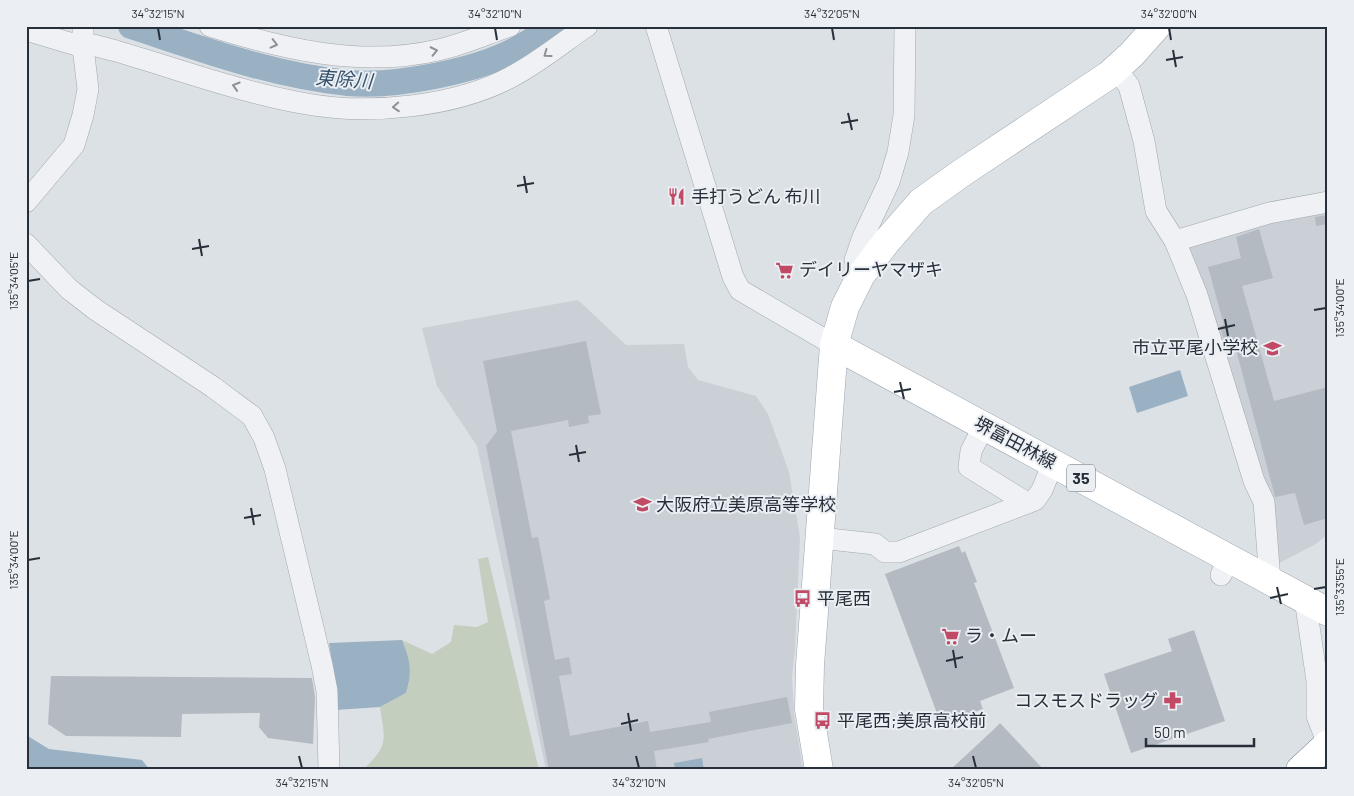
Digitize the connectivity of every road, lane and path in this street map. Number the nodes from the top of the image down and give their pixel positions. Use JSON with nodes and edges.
{"nodes":[{"id":1,"x":210,"y":26,"type":"edge"},
{"id":2,"x":510,"y":26,"type":"edge"},
{"id":3,"x":587,"y":26,"type":"edge"},
{"id":4,"x":656,"y":26,"type":"edge"},
{"id":5,"x":905,"y":26,"type":"edge"},
{"id":6,"x":1157,"y":26,"type":"edge"},
{"id":7,"x":26,"y":30,"type":"edge"},
{"id":8,"x":83,"y":37,"type":"edge"},
{"id":9,"x":1116,"y":69,"type":"junction"},
{"id":10,"x":26,"y":202,"type":"edge"},
{"id":11,"x":1328,"y":202,"type":"edge"},
{"id":12,"x":1175,"y":242,"type":"junction"},
{"id":13,"x":26,"y":244,"type":"edge"},
{"id":14,"x":861,"y":275,"type":"junction"},
{"id":15,"x":834,"y":345,"type":"junction"},
{"id":16,"x":984,"y":426,"type":"junction"},
{"id":17,"x":1053,"y":463,"type":"junction"},
{"id":18,"x":1027,"y":503,"type":"junction"},
{"id":19,"x":820,"y":538,"type":"junction"},
{"id":20,"x":1270,"y":581,"type":"junction"},
{"id":21,"x":1316,"y":606,"type":"edge"},
{"id":22,"x":1328,"y":744,"type":"edge"},
{"id":23,"x":329,"y":770,"type":"edge"},
{"id":24,"x":819,"y":770,"type":"edge"},
{"id":25,"x":1300,"y":770,"type":"edge"}],
"edges":[{"from":1,"to":2,"type":"street","one_way":true},
{"from":3,"to":8,"type":"street","one_way":true},
{"from":4,"to":15,"type":"street"},
{"from":5,"to":14,"type":"street"},
{"from":6,"to":9,"type":"main road"},
{"from":7,"to":8,"type":"street"},
{"from":8,"to":10,"type":"street"},
{"from":9,"to":12,"type":"street"},
{"from":9,"to":14,"type":"main road"},
{"from":11,"to":12,"type":"street"},
{"from":12,"to":20,"type":"street"},
{"from":13,"to":23,"type":"street"},
{"from":14,"to":15,"type":"main road"},
{"from":15,"to":16,"type":"main road","name":"堺富田林線","number":"35"},
{"from":15,"to":19,"type":"main road"},
{"from":16,"to":17,"type":"main road","name":"堺富田林線","number":"35"},
{"from":16,"to":18,"type":"street"},
{"from":17,"to":18,"type":"street"},
{"from":17,"to":20,"type":"main road","name":"堺富田林線","number":"35"},
{"from":18,"to":19,"type":"street"},
{"from":19,"to":24,"type":"main road"},
{"from":20,"to":21,"type":"main road","name":"堺富田林線","number":"35"},
{"from":21,"to":22,"type":"street"},
{"from":22,"to":25,"type":"main road"}]}
